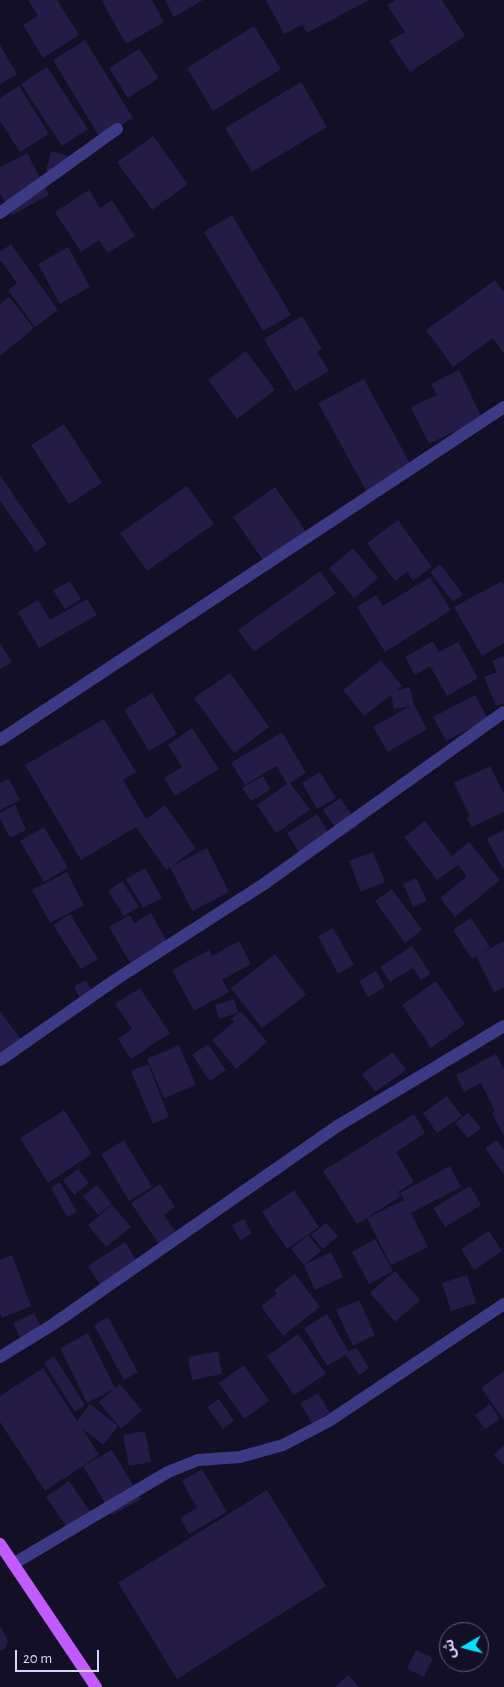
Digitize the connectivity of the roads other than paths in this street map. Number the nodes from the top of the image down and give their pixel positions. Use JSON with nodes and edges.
{"nodes":[{"id":1,"x":117,"y":129,"type":"dead end"},
{"id":2,"x":0,"y":213,"type":"edge"},
{"id":3,"x":504,"y":407,"type":"edge"},
{"id":4,"x":504,"y":712,"type":"edge"},
{"id":5,"x":0,"y":740,"type":"edge"},
{"id":6,"x":504,"y":1026,"type":"edge"},
{"id":7,"x":0,"y":1060,"type":"edge"},
{"id":8,"x":504,"y":1304,"type":"edge"},
{"id":9,"x":0,"y":1357,"type":"edge"},
{"id":10,"x":0,"y":1544,"type":"edge"},
{"id":11,"x":13,"y":1564,"type":"junction"},
{"id":12,"x":96,"y":1687,"type":"edge"}],
"edges":[{"from":1,"to":2,"type":"street"},
{"from":3,"to":5,"type":"street"},
{"from":4,"to":7,"type":"street"},
{"from":6,"to":9,"type":"street"},
{"from":8,"to":11,"type":"street"},
{"from":10,"to":11,"type":"main road"},
{"from":11,"to":12,"type":"main road"}]}
